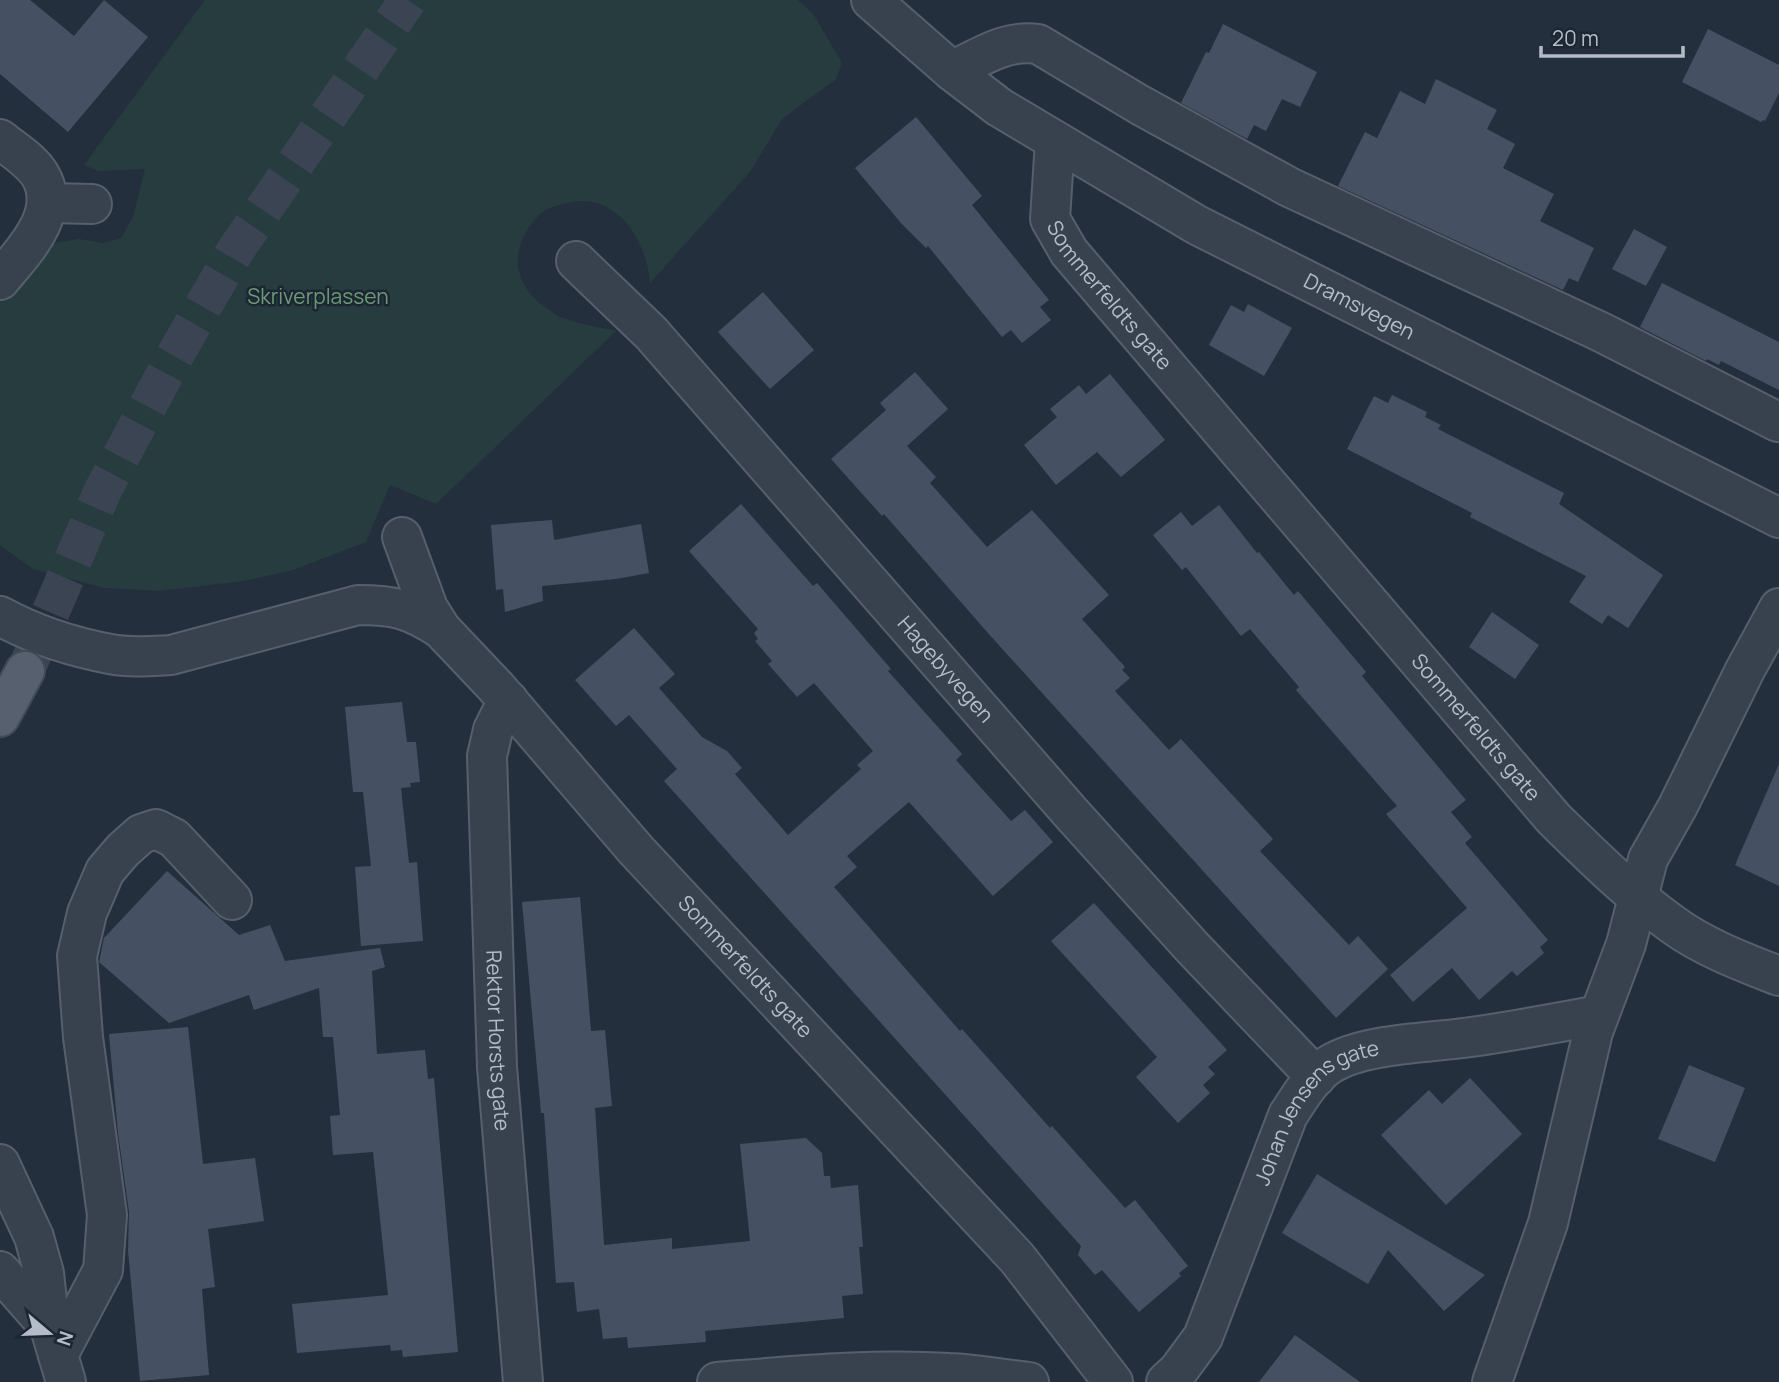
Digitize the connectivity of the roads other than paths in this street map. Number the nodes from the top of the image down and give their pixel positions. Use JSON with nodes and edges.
{"nodes":[{"id":1,"x":871,"y":0,"type":"edge"},
{"id":2,"x":952,"y":71,"type":"junction"},
{"id":3,"x":0,"y":139,"type":"edge"},
{"id":4,"x":1055,"y":141,"type":"junction"},
{"id":5,"x":47,"y":197,"type":"junction"},
{"id":6,"x":92,"y":204,"type":"dead end"},
{"id":7,"x":576,"y":261,"type":"dead end"},
{"id":8,"x":0,"y":280,"type":"edge"},
{"id":9,"x":1778,"y":422,"type":"edge"},
{"id":10,"x":1779,"y":518,"type":"edge"},
{"id":11,"x":402,"y":537,"type":"dead end"},
{"id":12,"x":1779,"y":608,"type":"edge"},
{"id":13,"x":0,"y":616,"type":"edge"},
{"id":14,"x":441,"y":628,"type":"junction"},
{"id":15,"x":508,"y":700,"type":"junction"},
{"id":16,"x":1637,"y":897,"type":"junction"},
{"id":17,"x":232,"y":900,"type":"dead end"},
{"id":18,"x":1779,"y":976,"type":"edge"},
{"id":19,"x":1599,"y":1015,"type":"junction"},
{"id":20,"x":1316,"y":1077,"type":"junction"},
{"id":21,"x":0,"y":1164,"type":"edge"},
{"id":22,"x":0,"y":1271,"type":"edge"},
{"id":23,"x":58,"y":1355,"type":"edge"},
{"id":24,"x":914,"y":1377,"type":"edge"},
{"id":25,"x":523,"y":1382,"type":"edge"},
{"id":26,"x":717,"y":1382,"type":"edge"},
{"id":27,"x":1029,"y":1382,"type":"edge"},
{"id":28,"x":1113,"y":1382,"type":"edge"},
{"id":29,"x":1166,"y":1382,"type":"edge"},
{"id":30,"x":1492,"y":1382,"type":"edge"}],
"edges":[{"from":1,"to":2,"type":"street"},
{"from":2,"to":4,"type":"street","name":"Dramsvegen"},
{"from":2,"to":9,"type":"street"},
{"from":3,"to":5,"type":"street"},
{"from":4,"to":10,"type":"street","name":"Dramsvegen"},
{"from":4,"to":16,"type":"street","name":"Sommerfeldts gate"},
{"from":5,"to":6,"type":"street"},
{"from":5,"to":8,"type":"street"},
{"from":7,"to":20,"type":"street","name":"Hagebyvegen"},
{"from":11,"to":14,"type":"street","name":"Sommerfeldts gate"},
{"from":12,"to":16,"type":"street"},
{"from":13,"to":14,"type":"street"},
{"from":14,"to":15,"type":"street","name":"Sommerfeldts gate"},
{"from":15,"to":25,"type":"street","name":"Rektor Horsts gate"},
{"from":15,"to":28,"type":"street","name":"Sommerfeldts gate"},
{"from":16,"to":18,"type":"street","name":"Sommerfeldts gate"},
{"from":16,"to":19,"type":"street"},
{"from":17,"to":23,"type":"street"},
{"from":19,"to":20,"type":"street","name":"Johan Jensens gate"},
{"from":19,"to":30,"type":"street"},
{"from":20,"to":29,"type":"street","name":"Johan Jensens gate"},
{"from":21,"to":23,"type":"street"},
{"from":22,"to":23,"type":"street"},
{"from":24,"to":26,"type":"street"},
{"from":24,"to":27,"type":"street"}]}
